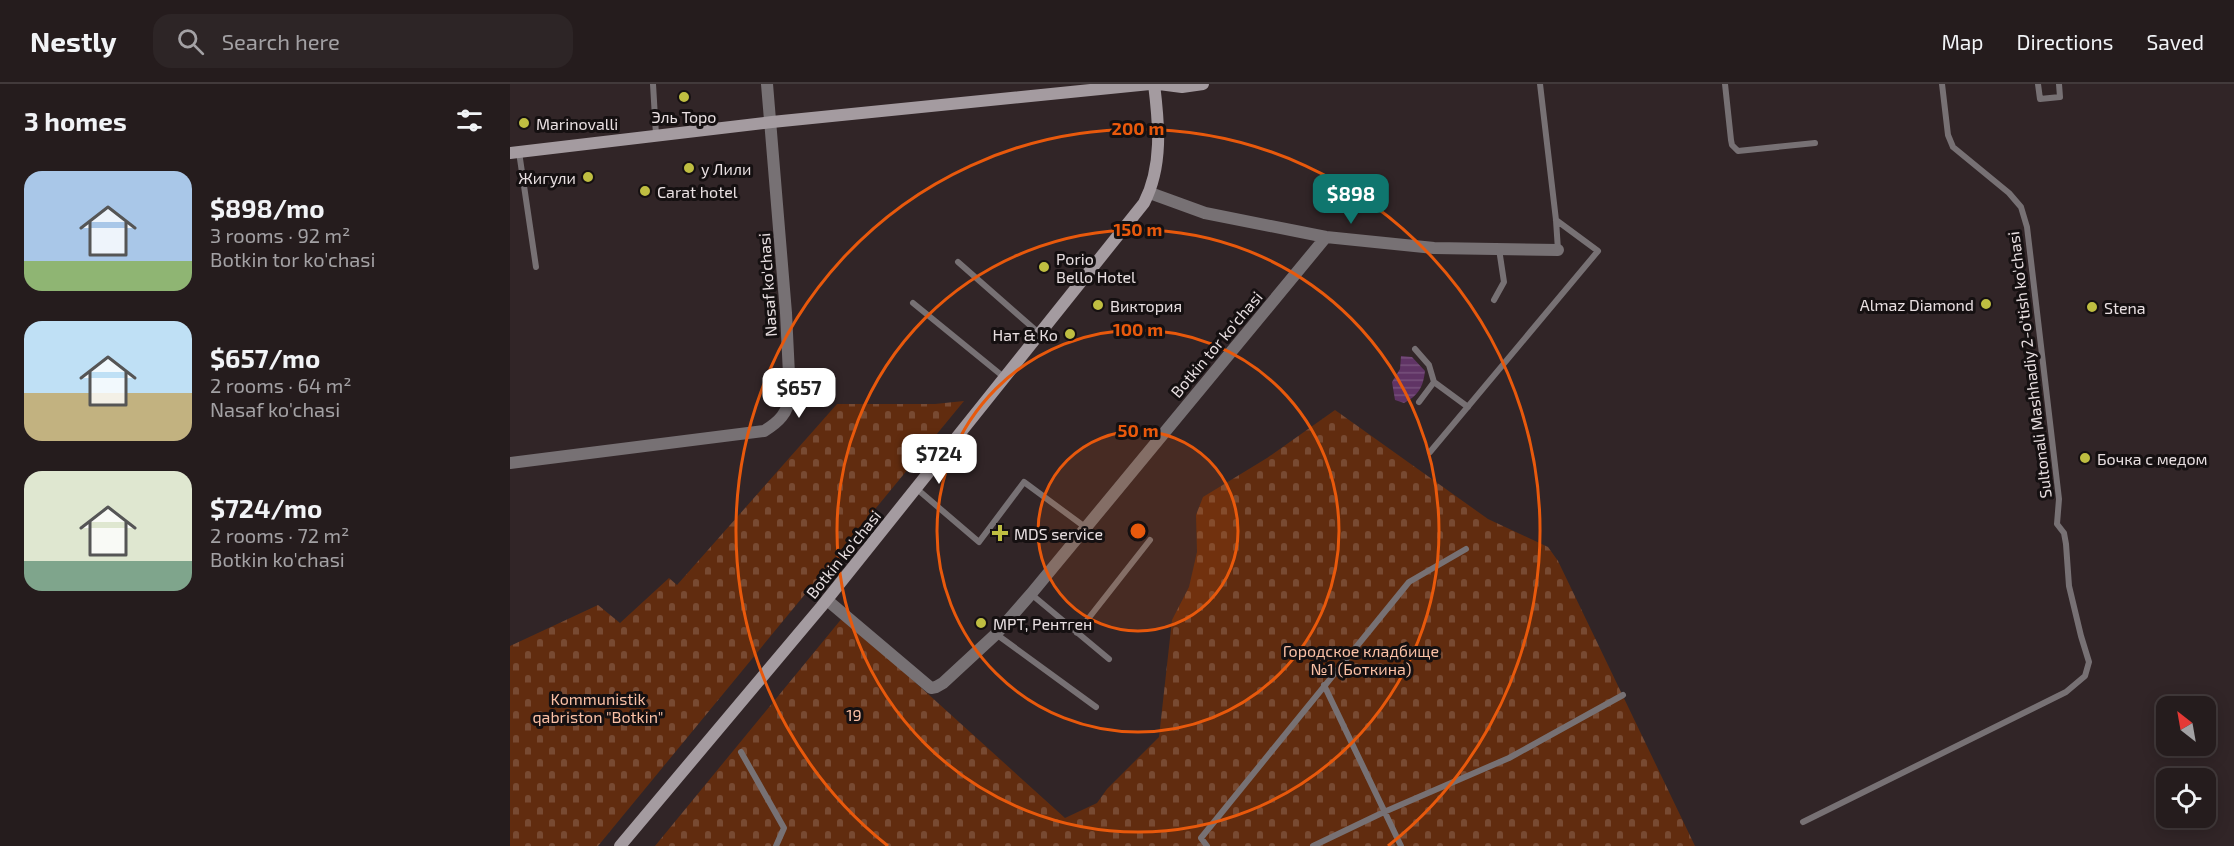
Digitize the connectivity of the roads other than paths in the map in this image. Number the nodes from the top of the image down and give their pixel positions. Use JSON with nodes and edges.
{"nodes":[{"id":1,"x":653,"y":84,"type":"edge"},
{"id":2,"x":767,"y":84,"type":"edge"},
{"id":3,"x":1150,"y":84,"type":"edge"},
{"id":4,"x":1156,"y":84,"type":"edge"},
{"id":5,"x":1203,"y":84,"type":"edge"},
{"id":6,"x":1540,"y":84,"type":"edge"},
{"id":7,"x":1725,"y":84,"type":"edge"},
{"id":8,"x":1942,"y":84,"type":"edge"},
{"id":9,"x":2038,"y":84,"type":"edge"},
{"id":10,"x":2059,"y":84,"type":"edge"},
{"id":11,"x":1088,"y":87,"type":"edge"},
{"id":12,"x":772,"y":122,"type":"junction"},
{"id":13,"x":656,"y":135,"type":"junction"},
{"id":14,"x":1815,"y":143,"type":"dead end"},
{"id":15,"x":514,"y":152,"type":"edge"},
{"id":16,"x":1150,"y":193,"type":"junction"},
{"id":17,"x":1556,"y":220,"type":"junction"},
{"id":18,"x":1326,"y":237,"type":"junction"},
{"id":19,"x":1499,"y":249,"type":"junction"},
{"id":20,"x":1558,"y":250,"type":"joint"},
{"id":21,"x":958,"y":262,"type":"dead end"},
{"id":22,"x":536,"y":267,"type":"dead end"},
{"id":23,"x":1494,"y":300,"type":"dead end"},
{"id":24,"x":913,"y":303,"type":"dead end"},
{"id":25,"x":1040,"y":335,"type":"junction"},
{"id":26,"x":1415,"y":349,"type":"dead end"},
{"id":27,"x":1006,"y":378,"type":"junction"},
{"id":28,"x":1434,"y":382,"type":"junction"},
{"id":29,"x":1419,"y":402,"type":"dead end"},
{"id":30,"x":1468,"y":407,"type":"junction"},
{"id":31,"x":1430,"y":452,"type":"dead end"},
{"id":32,"x":510,"y":463,"type":"edge"},
{"id":33,"x":917,"y":489,"type":"junction"},
{"id":34,"x":1086,"y":528,"type":"junction"},
{"id":35,"x":1150,"y":540,"type":"dead end"},
{"id":36,"x":1466,"y":549,"type":"dead end"},
{"id":37,"x":1031,"y":594,"type":"junction"},
{"id":38,"x":827,"y":600,"type":"junction"},
{"id":39,"x":1077,"y":633,"type":"junction"},
{"id":40,"x":996,"y":634,"type":"junction"},
{"id":41,"x":1108,"y":660,"type":"dead end"},
{"id":42,"x":1324,"y":685,"type":"junction"},
{"id":43,"x":1623,"y":695,"type":"dead end"},
{"id":44,"x":1096,"y":706,"type":"dead end"},
{"id":45,"x":741,"y":752,"type":"dead end"},
{"id":46,"x":1384,"y":812,"type":"junction"},
{"id":47,"x":1803,"y":822,"type":"dead end"},
{"id":48,"x":620,"y":846,"type":"edge"},
{"id":49,"x":776,"y":846,"type":"edge"},
{"id":50,"x":1207,"y":846,"type":"edge"},
{"id":51,"x":1313,"y":846,"type":"edge"},
{"id":52,"x":1401,"y":846,"type":"edge"}],
"edges":[{"from":1,"to":13,"type":"lane"},
{"from":2,"to":12,"type":"street","name":"Nasaf ko'chasi"},
{"from":3,"to":11,"type":"street"},
{"from":4,"to":5,"type":"street"},
{"from":4,"to":16,"type":"street","name":"Botkin ko'chasi"},
{"from":6,"to":17,"type":"lane"},
{"from":7,"to":14,"type":"lane"},
{"from":8,"to":47,"type":"lane","name":"Sultonali Mashhadiy 2-o'tish ko'chasi"},
{"from":9,"to":10,"type":"lane"},
{"from":11,"to":12,"type":"street"},
{"from":12,"to":13,"type":"street"},
{"from":12,"to":32,"type":"street","name":"Nasaf ko'chasi"},
{"from":13,"to":15,"type":"street"},
{"from":15,"to":22,"type":"lane"},
{"from":16,"to":18,"type":"street"},
{"from":16,"to":25,"type":"street","name":"Botkin ko'chasi"},
{"from":17,"to":20,"type":"lane"},
{"from":17,"to":30,"type":"lane"},
{"from":18,"to":19,"type":"street"},
{"from":18,"to":34,"type":"street","name":"Botkin tor ko'chasi"},
{"from":19,"to":20,"type":"street"},
{"from":19,"to":23,"type":"lane"},
{"from":21,"to":25,"type":"lane"},
{"from":24,"to":27,"type":"lane"},
{"from":25,"to":27,"type":"street","name":"Botkin ko'chasi"},
{"from":26,"to":28,"type":"lane"},
{"from":27,"to":33,"type":"street","name":"Botkin ko'chasi"},
{"from":28,"to":29,"type":"lane"},
{"from":28,"to":30,"type":"lane"},
{"from":30,"to":31,"type":"lane"},
{"from":33,"to":34,"type":"lane"},
{"from":33,"to":38,"type":"street","name":"Botkin ko'chasi"},
{"from":34,"to":37,"type":"street","name":"Botkin tor ko'chasi"},
{"from":35,"to":39,"type":"lane"},
{"from":36,"to":42,"type":"lane"},
{"from":37,"to":39,"type":"lane"},
{"from":37,"to":40,"type":"street","name":"Botkin tor ko'chasi"},
{"from":38,"to":40,"type":"street","name":"Botkin tor ko'chasi"},
{"from":38,"to":48,"type":"street","name":"Botkin ko'chasi"},
{"from":39,"to":41,"type":"lane"},
{"from":40,"to":44,"type":"lane"},
{"from":42,"to":46,"type":"lane"},
{"from":42,"to":50,"type":"lane"},
{"from":43,"to":46,"type":"lane"},
{"from":45,"to":49,"type":"lane"},
{"from":46,"to":51,"type":"lane"},
{"from":46,"to":52,"type":"lane"}]}
